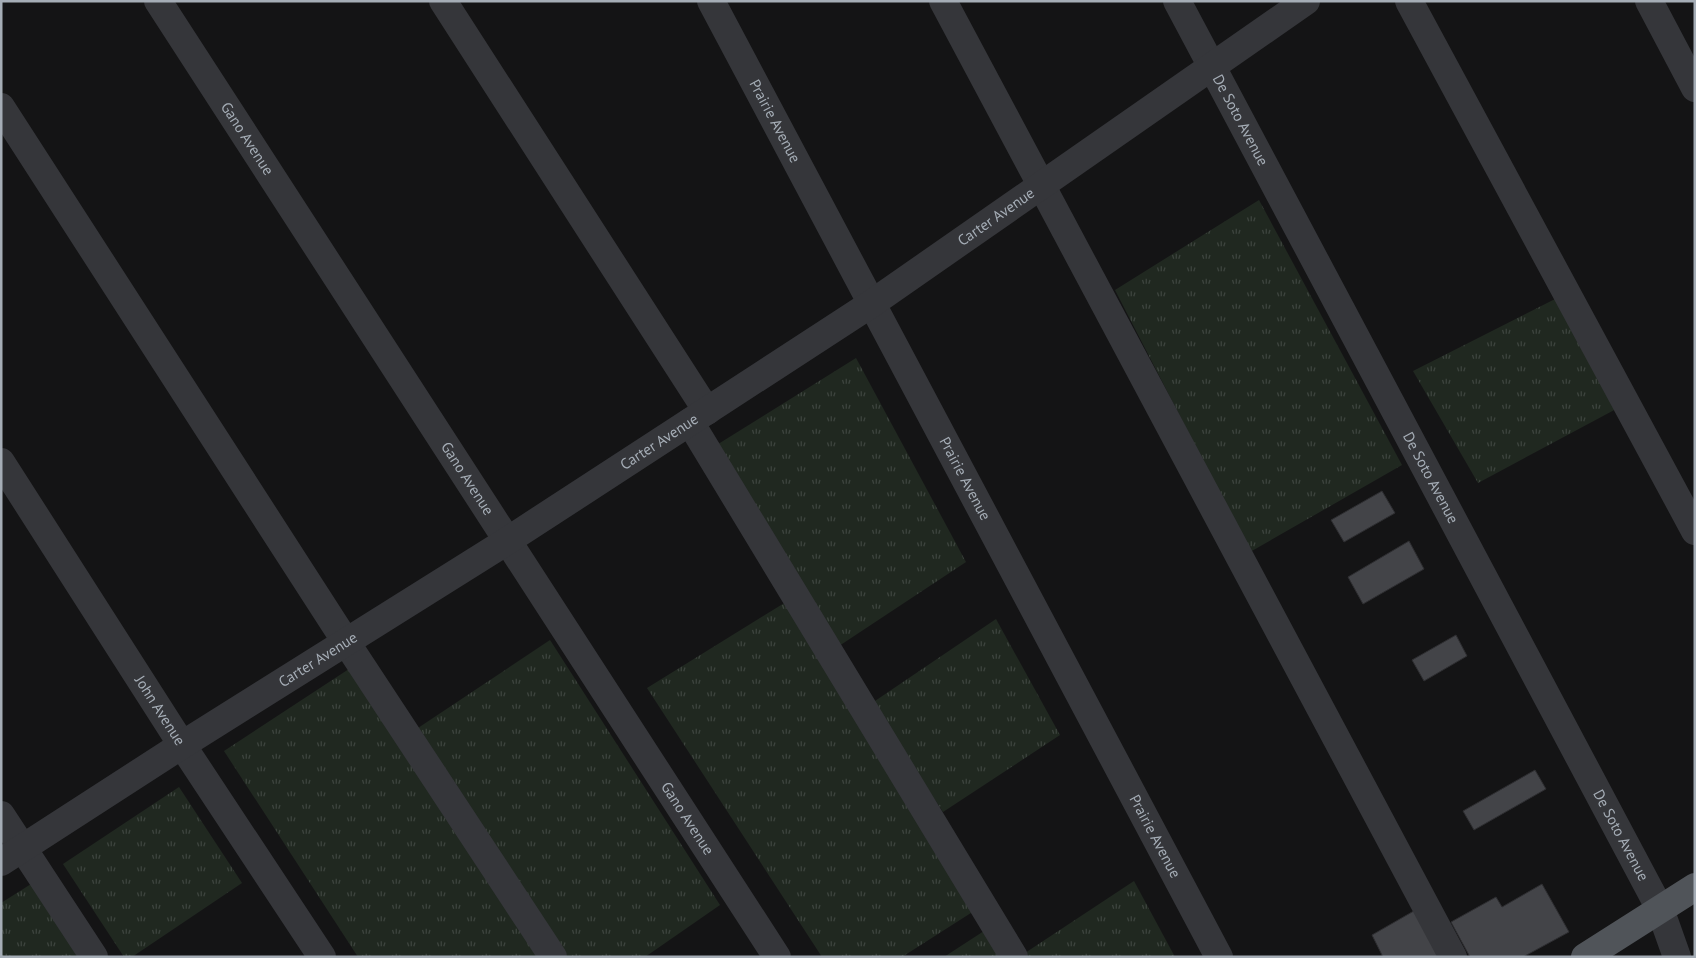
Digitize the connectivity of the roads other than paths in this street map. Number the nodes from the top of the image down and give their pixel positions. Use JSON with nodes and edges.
{"nodes":[{"id":1,"x":158,"y":1,"type":"edge"},
{"id":2,"x":443,"y":1,"type":"edge"},
{"id":3,"x":710,"y":1,"type":"edge"},
{"id":4,"x":943,"y":1,"type":"edge"},
{"id":5,"x":1178,"y":1,"type":"edge"},
{"id":6,"x":1306,"y":1,"type":"edge"},
{"id":7,"x":1409,"y":1,"type":"edge"},
{"id":8,"x":1649,"y":1,"type":"edge"},
{"id":9,"x":1212,"y":66,"type":"junction"},
{"id":10,"x":1695,"y":88,"type":"edge"},
{"id":11,"x":1,"y":107,"type":"edge"},
{"id":12,"x":1041,"y":186,"type":"junction"},
{"id":13,"x":871,"y":304,"type":"junction"},
{"id":14,"x":698,"y":417,"type":"junction"},
{"id":15,"x":1,"y":462,"type":"edge"},
{"id":16,"x":1695,"y":531,"type":"edge"},
{"id":17,"x":507,"y":541,"type":"junction"},
{"id":18,"x":346,"y":642,"type":"junction"},
{"id":19,"x":182,"y":745,"type":"junction"},
{"id":20,"x":1,"y":815,"type":"edge"},
{"id":21,"x":12,"y":855,"type":"edge"},
{"id":22,"x":1695,"y":887,"type":"edge"},
{"id":23,"x":1660,"y":909,"type":"junction"},
{"id":24,"x":94,"y":957,"type":"edge"},
{"id":25,"x":322,"y":957,"type":"edge"},
{"id":26,"x":553,"y":957,"type":"edge"},
{"id":27,"x":777,"y":957,"type":"edge"},
{"id":28,"x":1014,"y":957,"type":"edge"},
{"id":29,"x":1218,"y":957,"type":"edge"},
{"id":30,"x":1454,"y":957,"type":"edge"},
{"id":31,"x":1585,"y":957,"type":"edge"},
{"id":32,"x":1677,"y":957,"type":"edge"}],
"edges":[{"from":1,"to":17,"type":"street","name":"Gano Avenue"},
{"from":2,"to":14,"type":"street"},
{"from":3,"to":13,"type":"street","name":"Prairie Avenue"},
{"from":4,"to":12,"type":"street"},
{"from":5,"to":9,"type":"street","name":"De Soto Avenue"},
{"from":6,"to":9,"type":"street","name":"Carter Avenue"},
{"from":7,"to":16,"type":"street"},
{"from":8,"to":10,"type":"street"},
{"from":9,"to":12,"type":"street","name":"Carter Avenue"},
{"from":9,"to":23,"type":"street","name":"De Soto Avenue"},
{"from":11,"to":18,"type":"street"},
{"from":12,"to":13,"type":"street","name":"Carter Avenue"},
{"from":12,"to":30,"type":"street"},
{"from":13,"to":14,"type":"street","name":"Carter Avenue"},
{"from":13,"to":29,"type":"street","name":"Prairie Avenue"},
{"from":14,"to":17,"type":"street","name":"Carter Avenue"},
{"from":14,"to":28,"type":"street"},
{"from":15,"to":19,"type":"street","name":"John Avenue"},
{"from":17,"to":18,"type":"street","name":"Carter Avenue"},
{"from":17,"to":27,"type":"street","name":"Gano Avenue"},
{"from":18,"to":19,"type":"street","name":"Carter Avenue"},
{"from":18,"to":26,"type":"street"},
{"from":19,"to":21,"type":"street","name":"Carter Avenue"},
{"from":19,"to":25,"type":"street","name":"John Avenue"},
{"from":20,"to":21,"type":"street"},
{"from":21,"to":24,"type":"street"},
{"from":22,"to":23,"type":"main road"},
{"from":23,"to":31,"type":"main road"},
{"from":23,"to":32,"type":"street","name":"De Soto Avenue"}]}
